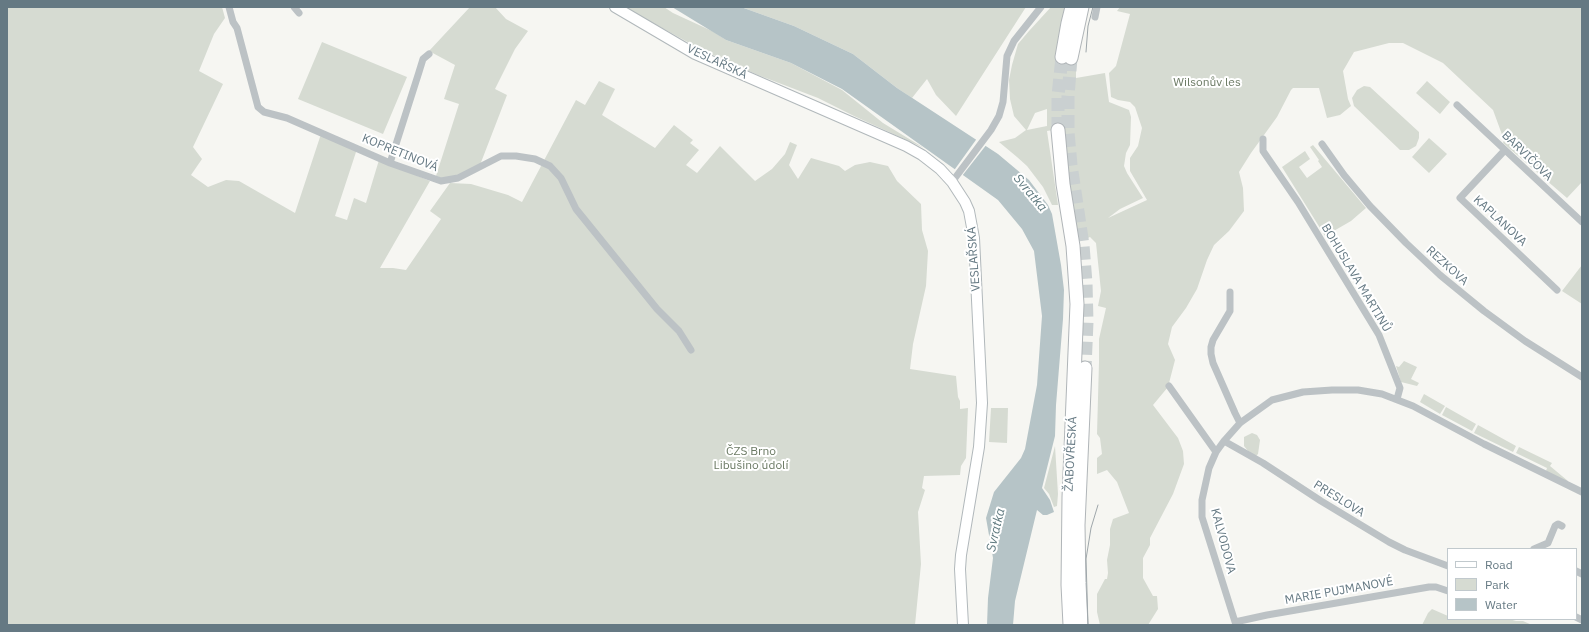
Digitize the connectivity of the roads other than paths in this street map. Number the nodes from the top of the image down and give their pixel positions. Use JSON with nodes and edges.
{"nodes":[{"id":1,"x":229,"y":7,"type":"edge"},
{"id":2,"x":294,"y":7,"type":"edge"},
{"id":3,"x":616,"y":7,"type":"edge"},
{"id":4,"x":1041,"y":7,"type":"edge"},
{"id":5,"x":1072,"y":7,"type":"edge"},
{"id":6,"x":1082,"y":7,"type":"edge"},
{"id":7,"x":1097,"y":7,"type":"edge"},
{"id":8,"x":300,"y":13,"type":"dead end"},
{"id":9,"x":1095,"y":16,"type":"dead end"},
{"id":10,"x":429,"y":54,"type":"dead end"},
{"id":11,"x":1457,"y":105,"type":"dead end"},
{"id":12,"x":1058,"y":130,"type":"tunnel mouth"},
{"id":13,"x":1263,"y":140,"type":"dead end"},
{"id":14,"x":1322,"y":144,"type":"dead end"},
{"id":15,"x":1505,"y":150,"type":"junction"},
{"id":16,"x":390,"y":163,"type":"junction"},
{"id":17,"x":955,"y":178,"type":"junction"},
{"id":18,"x":1582,"y":222,"type":"edge"},
{"id":19,"x":1557,"y":290,"type":"dead end"},
{"id":20,"x":1230,"y":292,"type":"dead end"},
{"id":21,"x":691,"y":350,"type":"dead end"},
{"id":22,"x":1085,"y":368,"type":"tunnel mouth"},
{"id":23,"x":1582,"y":377,"type":"edge"},
{"id":24,"x":1168,"y":386,"type":"dead end"},
{"id":25,"x":1397,"y":399,"type":"junction"},
{"id":26,"x":1240,"y":423,"type":"junction"},
{"id":27,"x":1224,"y":441,"type":"junction"},
{"id":28,"x":1216,"y":452,"type":"junction"},
{"id":29,"x":1582,"y":492,"type":"edge"},
{"id":30,"x":1562,"y":526,"type":"dead end"},
{"id":31,"x":1536,"y":548,"type":"edge"},
{"id":32,"x":1447,"y":566,"type":"edge"},
{"id":33,"x":1447,"y":591,"type":"edge"},
{"id":34,"x":1235,"y":624,"type":"edge"},
{"id":35,"x":963,"y":625,"type":"edge"},
{"id":36,"x":1070,"y":625,"type":"edge"},
{"id":37,"x":1081,"y":625,"type":"edge"}],
"edges":[{"from":1,"to":16,"type":"street","name":"KOPRETINOVÁ"},
{"from":2,"to":8,"type":"street"},
{"from":3,"to":17,"type":"street","name":"VESLAŘSKÁ"},
{"from":4,"to":17,"type":"street"},
{"from":5,"to":6,"type":"highway"},
{"from":7,"to":9,"type":"street"},
{"from":10,"to":16,"type":"street"},
{"from":11,"to":15,"type":"street","name":"BARVIČOVA"},
{"from":12,"to":36,"type":"highway","name":"ŽABOVŘESKÁ"},
{"from":13,"to":25,"type":"street","name":"BOHUSLAVA MARTINŮ"},
{"from":14,"to":23,"type":"street","name":"REZKOVA"},
{"from":15,"to":18,"type":"street","name":"BARVIČOVA"},
{"from":15,"to":19,"type":"street","name":"KAPLANOVA"},
{"from":16,"to":21,"type":"street","name":"KOPRETINOVÁ"},
{"from":17,"to":35,"type":"street","name":"VESLAŘSKÁ"},
{"from":20,"to":26,"type":"street"},
{"from":22,"to":37,"type":"highway","name":"ŽABOVŘESKÁ"},
{"from":24,"to":28,"type":"street"},
{"from":25,"to":26,"type":"street","name":"KALVODOVA"},
{"from":25,"to":29,"type":"street"},
{"from":26,"to":27,"type":"street","name":"KALVODOVA"},
{"from":27,"to":28,"type":"street","name":"KALVODOVA"},
{"from":27,"to":32,"type":"street","name":"PRESLOVA"},
{"from":28,"to":34,"type":"street","name":"KALVODOVA"},
{"from":30,"to":31,"type":"street"},
{"from":33,"to":34,"type":"street","name":"MARIE PUJMANOVÉ"}]}
